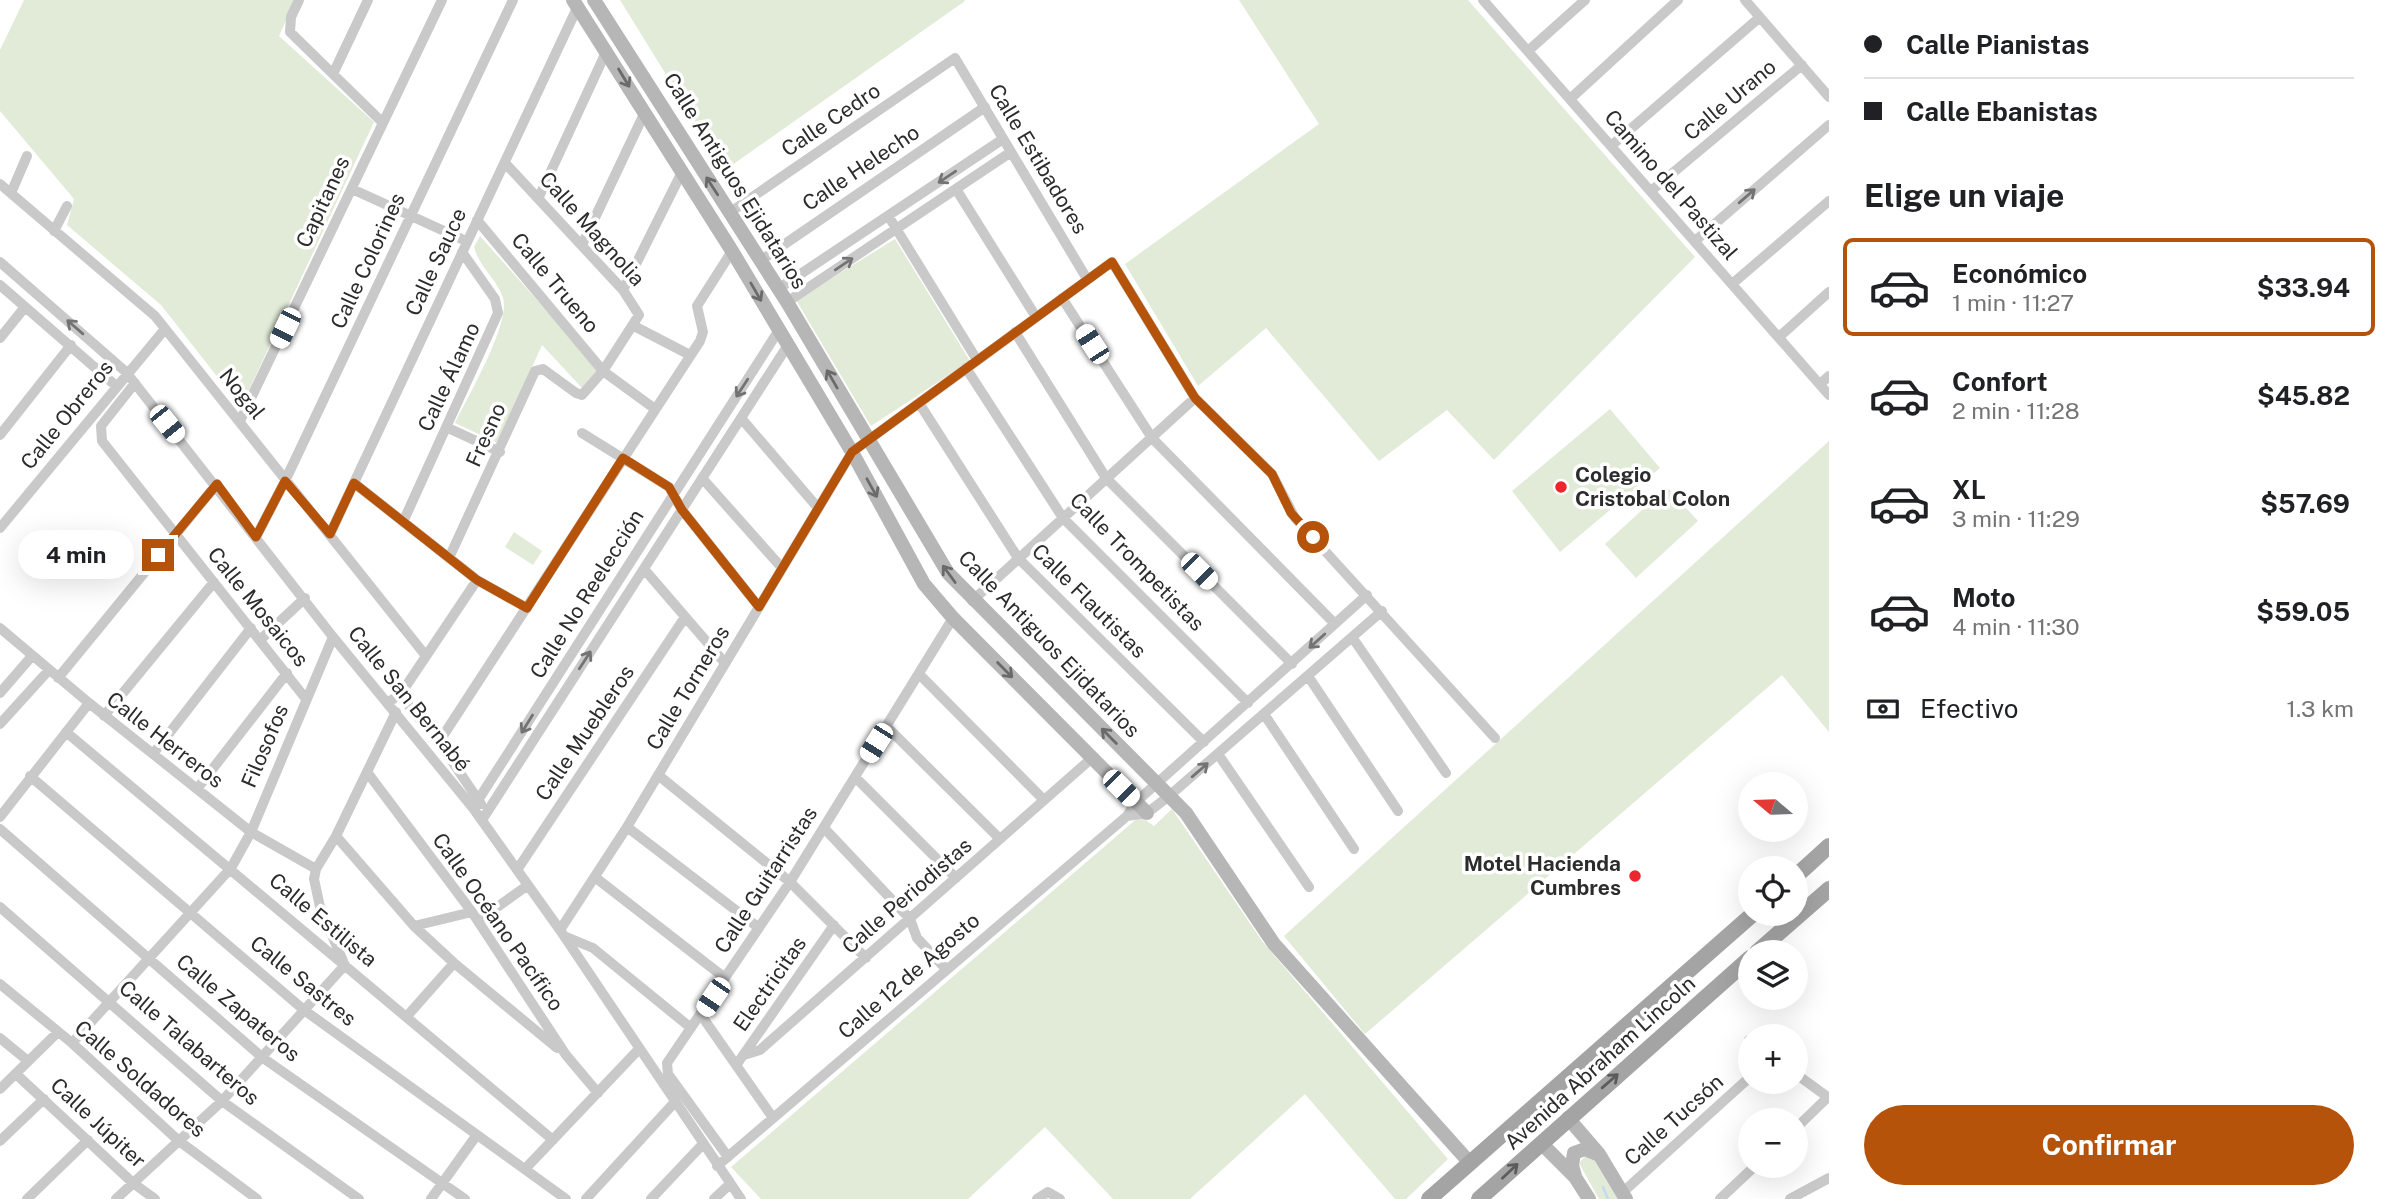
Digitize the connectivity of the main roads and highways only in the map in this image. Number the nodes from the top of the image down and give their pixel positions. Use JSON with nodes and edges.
{"nodes":[{"id":1,"x":1829,"y":846,"type":"edge"},
{"id":2,"x":1808,"y":865,"type":"edge"},
{"id":3,"x":1829,"y":889,"type":"edge"},
{"id":4,"x":1739,"y":926,"type":"edge"},
{"id":5,"x":1771,"y":940,"type":"edge"},
{"id":6,"x":1738,"y":969,"type":"edge"},
{"id":7,"x":1429,"y":1199,"type":"edge"},
{"id":8,"x":1479,"y":1199,"type":"edge"}],
"edges":[{"from":1,"to":2,"type":"main road"},
{"from":3,"to":5,"type":"main road"},
{"from":4,"to":7,"type":"main road"},
{"from":8,"to":6,"type":"main road","name":"Avenida Abraham Lincoln","one_way":true}]}
